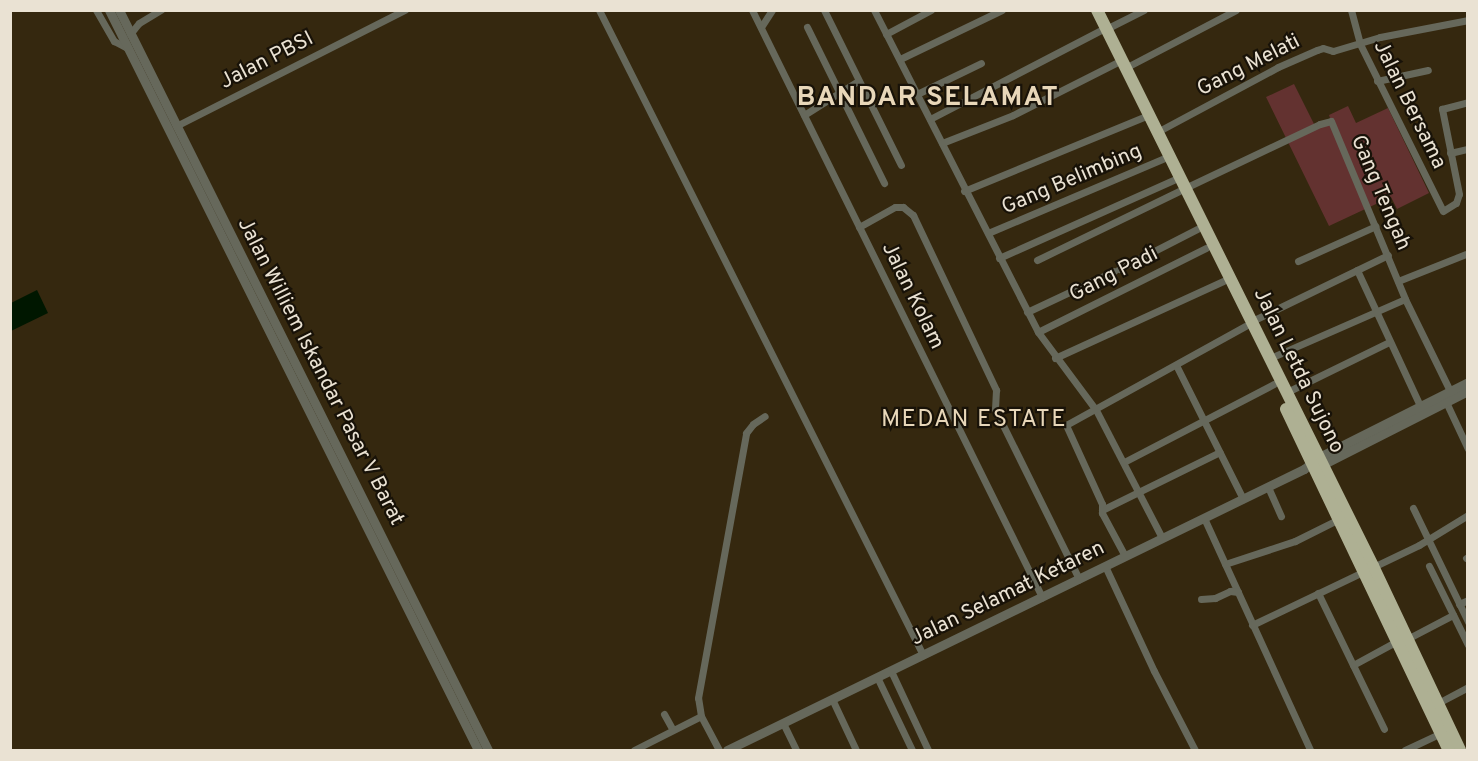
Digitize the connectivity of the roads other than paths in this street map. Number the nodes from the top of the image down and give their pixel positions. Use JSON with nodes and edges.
{"nodes":[{"id":1,"x":96,"y":10,"type":"edge"},
{"id":2,"x":109,"y":10,"type":"edge"},
{"id":3,"x":118,"y":10,"type":"edge"},
{"id":4,"x":160,"y":10,"type":"edge"},
{"id":5,"x":405,"y":10,"type":"edge"},
{"id":6,"x":599,"y":10,"type":"edge"},
{"id":7,"x":752,"y":10,"type":"edge"},
{"id":8,"x":772,"y":10,"type":"edge"},
{"id":9,"x":824,"y":10,"type":"edge"},
{"id":10,"x":874,"y":10,"type":"edge"},
{"id":11,"x":931,"y":10,"type":"edge"},
{"id":12,"x":1002,"y":10,"type":"edge"},
{"id":13,"x":1089,"y":10,"type":"edge"},
{"id":14,"x":1096,"y":10,"type":"edge"},
{"id":15,"x":1144,"y":10,"type":"edge"},
{"id":16,"x":1236,"y":10,"type":"edge"},
{"id":17,"x":1351,"y":10,"type":"edge"},
{"id":18,"x":1467,"y":20,"type":"edge"},
{"id":19,"x":760,"y":27,"type":"junction"},
{"id":20,"x":807,"y":27,"type":"dead end"},
{"id":21,"x":1102,"y":30,"type":"junction"},
{"id":22,"x":130,"y":34,"type":"junction"},
{"id":23,"x":886,"y":34,"type":"junction"},
{"id":24,"x":1359,"y":43,"type":"junction"},
{"id":25,"x":129,"y":49,"type":"junction"},
{"id":26,"x":900,"y":59,"type":"junction"},
{"id":27,"x":981,"y":63,"type":"dead end"},
{"id":28,"x":1120,"y":66,"type":"junction"},
{"id":29,"x":1428,"y":70,"type":"dead end"},
{"id":30,"x":858,"y":81,"type":"junction"},
{"id":31,"x":1377,"y":81,"type":"junction"},
{"id":32,"x":839,"y":92,"type":"junction"},
{"id":33,"x":917,"y":94,"type":"junction"},
{"id":34,"x":1467,"y":102,"type":"edge"},
{"id":35,"x":804,"y":115,"type":"junction"},
{"id":36,"x":1145,"y":116,"type":"junction"},
{"id":37,"x":930,"y":119,"type":"junction"},
{"id":38,"x":176,"y":126,"type":"junction"},
{"id":39,"x":1157,"y":132,"type":"junction"},
{"id":40,"x":942,"y":143,"type":"junction"},
{"id":41,"x":1467,"y":149,"type":"edge"},
{"id":42,"x":1450,"y":153,"type":"junction"},
{"id":43,"x":1166,"y":158,"type":"junction"},
{"id":44,"x":901,"y":165,"type":"dead end"},
{"id":45,"x":884,"y":183,"type":"dead end"},
{"id":46,"x":1179,"y":186,"type":"junction"},
{"id":47,"x":964,"y":191,"type":"junction"},
{"id":48,"x":1467,"y":196,"type":"edge"},
{"id":49,"x":1458,"y":200,"type":"junction"},
{"id":50,"x":217,"y":216,"type":"junction"},
{"id":51,"x":1376,"y":226,"type":"junction"},
{"id":52,"x":860,"y":228,"type":"junction"},
{"id":53,"x":1197,"y":229,"type":"junction"},
{"id":54,"x":987,"y":233,"type":"junction"},
{"id":55,"x":1206,"y":248,"type":"junction"},
{"id":56,"x":1466,"y":254,"type":"edge"},
{"id":57,"x":1388,"y":255,"type":"junction"},
{"id":58,"x":999,"y":258,"type":"junction"},
{"id":59,"x":1037,"y":260,"type":"dead end"},
{"id":60,"x":1298,"y":261,"type":"dead end"},
{"id":61,"x":1357,"y":270,"type":"junction"},
{"id":62,"x":1223,"y":280,"type":"junction"},
{"id":63,"x":1398,"y":281,"type":"junction"},
{"id":64,"x":1405,"y":299,"type":"junction"},
{"id":65,"x":1027,"y":312,"type":"junction"},
{"id":66,"x":1376,"y":313,"type":"junction"},
{"id":67,"x":1249,"y":324,"type":"junction"},
{"id":68,"x":1038,"y":332,"type":"junction"},
{"id":69,"x":1389,"y":342,"type":"junction"},
{"id":70,"x":1055,"y":358,"type":"junction"},
{"id":71,"x":1270,"y":358,"type":"junction"},
{"id":72,"x":1176,"y":365,"type":"junction"},
{"id":73,"x":1467,"y":382,"type":"edge"},
{"id":74,"x":1274,"y":384,"type":"junction"},
{"id":75,"x":1450,"y":391,"type":"junction"},
{"id":76,"x":1467,"y":391,"type":"edge"},
{"id":77,"x":1287,"y":392,"type":"junction"},
{"id":78,"x":1446,"y":402,"type":"junction"},
{"id":79,"x":1420,"y":406,"type":"junction"},
{"id":80,"x":1096,"y":410,"type":"junction"},
{"id":81,"x":765,"y":416,"type":"dead end"},
{"id":82,"x":1203,"y":421,"type":"junction"},
{"id":83,"x":1467,"y":449,"type":"edge"},
{"id":84,"x":1220,"y":452,"type":"junction"},
{"id":85,"x":1125,"y":462,"type":"junction"},
{"id":86,"x":1314,"y":464,"type":"junction"},
{"id":87,"x":1268,"y":487,"type":"junction"},
{"id":88,"x":1140,"y":492,"type":"junction"},
{"id":89,"x":1243,"y":499,"type":"junction"},
{"id":90,"x":1413,"y":508,"type":"dead end"},
{"id":91,"x":1102,"y":510,"type":"junction"},
{"id":92,"x":1467,"y":515,"type":"edge"},
{"id":93,"x":1281,"y":516,"type":"dead end"},
{"id":94,"x":1204,"y":518,"type":"junction"},
{"id":95,"x":1339,"y":519,"type":"junction"},
{"id":96,"x":1162,"y":538,"type":"junction"},
{"id":97,"x":1428,"y":540,"type":"junction"},
{"id":98,"x":1125,"y":556,"type":"junction"},
{"id":99,"x":1225,"y":564,"type":"junction"},
{"id":100,"x":1105,"y":566,"type":"junction"},
{"id":101,"x":1429,"y":566,"type":"dead end"},
{"id":102,"x":1369,"y":569,"type":"junction"},
{"id":103,"x":1078,"y":579,"type":"junction"},
{"id":104,"x":1238,"y":592,"type":"junction"},
{"id":105,"x":1318,"y":593,"type":"junction"},
{"id":106,"x":1042,"y":597,"type":"junction"},
{"id":107,"x":1201,"y":599,"type":"dead end"},
{"id":108,"x":1467,"y":600,"type":"edge"},
{"id":109,"x":1459,"y":604,"type":"junction"},
{"id":110,"x":1453,"y":615,"type":"junction"},
{"id":111,"x":1467,"y":622,"type":"edge"},
{"id":112,"x":1252,"y":625,"type":"junction"},
{"id":113,"x":1402,"y":640,"type":"junction"},
{"id":114,"x":1467,"y":645,"type":"edge"},
{"id":115,"x":922,"y":655,"type":"junction"},
{"id":116,"x":1353,"y":665,"type":"junction"},
{"id":117,"x":891,"y":671,"type":"junction"},
{"id":118,"x":878,"y":677,"type":"junction"},
{"id":119,"x":1467,"y":687,"type":"edge"},
{"id":120,"x":457,"y":698,"type":"junction"},
{"id":121,"x":832,"y":699,"type":"junction"},
{"id":122,"x":1438,"y":703,"type":"junction"},
{"id":123,"x":664,"y":714,"type":"dead end"},
{"id":124,"x":700,"y":716,"type":"junction"},
{"id":125,"x":783,"y":723,"type":"junction"},
{"id":126,"x":1384,"y":729,"type":"dead end"},
{"id":127,"x":673,"y":730,"type":"junction"},
{"id":128,"x":1445,"y":731,"type":"junction"},
{"id":129,"x":649,"y":747,"type":"edge"},
{"id":130,"x":735,"y":749,"type":"edge"},
{"id":131,"x":478,"y":750,"type":"edge"},
{"id":132,"x":488,"y":750,"type":"edge"},
{"id":133,"x":634,"y":750,"type":"edge"},
{"id":134,"x":719,"y":750,"type":"edge"},
{"id":135,"x":796,"y":750,"type":"edge"},
{"id":136,"x":856,"y":750,"type":"edge"},
{"id":137,"x":912,"y":750,"type":"edge"},
{"id":138,"x":928,"y":750,"type":"edge"},
{"id":139,"x":1196,"y":750,"type":"edge"},
{"id":140,"x":1310,"y":750,"type":"edge"},
{"id":141,"x":1405,"y":750,"type":"edge"},
{"id":142,"x":1449,"y":750,"type":"edge"},
{"id":143,"x":1460,"y":750,"type":"edge"}],
"edges":[{"from":1,"to":25,"type":"street"},
{"from":2,"to":25,"type":"street","name":"Jalan Williem Iskandar Pasar V Barat"},
{"from":3,"to":22,"type":"street","name":"Jalan Williem Iskandar Pasar V Barat"},
{"from":4,"to":22,"type":"street"},
{"from":5,"to":38,"type":"street","name":"Jalan PBSI"},
{"from":6,"to":115,"type":"street"},
{"from":7,"to":19,"type":"street","name":"Jalan Kolam"},
{"from":8,"to":19,"type":"street"},
{"from":9,"to":30,"type":"street"},
{"from":10,"to":23,"type":"street"},
{"from":11,"to":23,"type":"street"},
{"from":12,"to":26,"type":"street"},
{"from":13,"to":21,"type":"highway","name":"Jalan Letda Sujono"},
{"from":14,"to":21,"type":"highway","name":"Jalan Letda Sujono"},
{"from":15,"to":21,"type":"street"},
{"from":16,"to":28,"type":"street"},
{"from":17,"to":24,"type":"street","name":"Jalan Bersama"},
{"from":18,"to":24,"type":"street","name":"Gang Melati"},
{"from":19,"to":35,"type":"street","name":"Jalan Kolam"},
{"from":20,"to":32,"type":"street"},
{"from":21,"to":28,"type":"highway","name":"Jalan Letda Sujono"},
{"from":21,"to":37,"type":"street"},
{"from":22,"to":38,"type":"street","name":"Jalan Williem Iskandar Pasar V Barat"},
{"from":23,"to":26,"type":"street"},
{"from":24,"to":31,"type":"street","name":"Jalan Bersama"},
{"from":24,"to":39,"type":"street","name":"Gang Melati"},
{"from":25,"to":50,"type":"street","name":"Jalan Williem Iskandar Pasar V Barat"},
{"from":26,"to":33,"type":"street"},
{"from":27,"to":33,"type":"street"},
{"from":28,"to":36,"type":"highway","name":"Jalan Letda Sujono"},
{"from":28,"to":40,"type":"street"},
{"from":29,"to":31,"type":"street"},
{"from":30,"to":32,"type":"street"},
{"from":30,"to":44,"type":"street"},
{"from":31,"to":49,"type":"street","name":"Jalan Bersama"},
{"from":32,"to":35,"type":"street"},
{"from":32,"to":45,"type":"street"},
{"from":33,"to":37,"type":"street"},
{"from":34,"to":42,"type":"street"},
{"from":35,"to":52,"type":"street","name":"Jalan Kolam"},
{"from":36,"to":39,"type":"highway","name":"Jalan Letda Sujono"},
{"from":36,"to":43,"type":"highway","name":"Jalan Letda Sujono"},
{"from":36,"to":47,"type":"street"},
{"from":37,"to":40,"type":"street"},
{"from":38,"to":50,"type":"street","name":"Jalan Williem Iskandar Pasar V Barat"},
{"from":39,"to":43,"type":"highway","name":"Jalan Letda Sujono"},
{"from":40,"to":47,"type":"street"},
{"from":41,"to":42,"type":"street"},
{"from":42,"to":49,"type":"street"},
{"from":43,"to":46,"type":"highway","name":"Jalan Letda Sujono"},
{"from":43,"to":54,"type":"street","name":"Gang Belimbing"},
{"from":46,"to":51,"type":"street","name":"Gang Tengah"},
{"from":46,"to":53,"type":"highway","name":"Jalan Letda Sujono"},
{"from":46,"to":58,"type":"street"},
{"from":46,"to":59,"type":"street"},
{"from":46,"to":67,"type":"highway","name":"Jalan Letda Sujono"},
{"from":47,"to":54,"type":"street"},
{"from":48,"to":49,"type":"street"},
{"from":50,"to":120,"type":"street","name":"Jalan Williem Iskandar Pasar V Barat"},
{"from":51,"to":57,"type":"street","name":"Gang Tengah"},
{"from":51,"to":60,"type":"street"},
{"from":52,"to":103,"type":"street"},
{"from":52,"to":106,"type":"street","name":"Jalan Kolam"},
{"from":53,"to":55,"type":"highway","name":"Jalan Letda Sujono"},
{"from":53,"to":65,"type":"street"},
{"from":54,"to":58,"type":"street"},
{"from":55,"to":62,"type":"highway","name":"Jalan Letda Sujono"},
{"from":55,"to":68,"type":"street","name":"Gang Padi"},
{"from":56,"to":63,"type":"street"},
{"from":57,"to":61,"type":"street"},
{"from":57,"to":63,"type":"street","name":"Gang Tengah"},
{"from":58,"to":65,"type":"street"},
{"from":61,"to":66,"type":"street"},
{"from":61,"to":67,"type":"street"},
{"from":62,"to":67,"type":"highway","name":"Jalan Letda Sujono"},
{"from":62,"to":70,"type":"street"},
{"from":63,"to":64,"type":"street","name":"Gang Tengah"},
{"from":64,"to":66,"type":"street"},
{"from":64,"to":75,"type":"street","name":"Gang Tengah"},
{"from":65,"to":68,"type":"street"},
{"from":66,"to":69,"type":"street"},
{"from":66,"to":71,"type":"street"},
{"from":67,"to":71,"type":"highway","name":"Jalan Letda Sujono"},
{"from":67,"to":72,"type":"street"},
{"from":67,"to":74,"type":"highway","name":"Jalan Letda Sujono"},
{"from":68,"to":70,"type":"street"},
{"from":69,"to":77,"type":"street"},
{"from":69,"to":79,"type":"street"},
{"from":70,"to":80,"type":"street"},
{"from":71,"to":77,"type":"highway","name":"Jalan Letda Sujono"},
{"from":72,"to":80,"type":"street"},
{"from":72,"to":82,"type":"street"},
{"from":73,"to":75,"type":"street"},
{"from":74,"to":82,"type":"street"},
{"from":74,"to":86,"type":"highway","name":"Jalan Letda Sujono"},
{"from":75,"to":79,"type":"street"},
{"from":76,"to":78,"type":"street"},
{"from":77,"to":86,"type":"highway","name":"Jalan Letda Sujono"},
{"from":78,"to":83,"type":"street"},
{"from":78,"to":86,"type":"street"},
{"from":79,"to":86,"type":"street"},
{"from":80,"to":85,"type":"street"},
{"from":80,"to":91,"type":"street"},
{"from":81,"to":124,"type":"street"},
{"from":82,"to":84,"type":"street"},
{"from":82,"to":85,"type":"street"},
{"from":84,"to":88,"type":"street"},
{"from":84,"to":89,"type":"street"},
{"from":85,"to":88,"type":"street"},
{"from":86,"to":87,"type":"street","name":"Jalan Selamat Ketaren"},
{"from":86,"to":95,"type":"highway","name":"Jalan Letda Sujono"},
{"from":86,"to":102,"type":"highway","name":"Jalan Letda Sujono"},
{"from":87,"to":89,"type":"street","name":"Jalan Selamat Ketaren"},
{"from":87,"to":93,"type":"street"},
{"from":88,"to":91,"type":"street"},
{"from":88,"to":96,"type":"street"},
{"from":89,"to":94,"type":"street","name":"Jalan Selamat Ketaren"},
{"from":90,"to":97,"type":"street"},
{"from":91,"to":98,"type":"street"},
{"from":92,"to":97,"type":"street"},
{"from":94,"to":96,"type":"street","name":"Jalan Selamat Ketaren"},
{"from":94,"to":99,"type":"street"},
{"from":95,"to":99,"type":"street"},
{"from":95,"to":102,"type":"highway","name":"Jalan Letda Sujono"},
{"from":96,"to":98,"type":"street","name":"Jalan Selamat Ketaren"},
{"from":97,"to":102,"type":"street"},
{"from":97,"to":109,"type":"street"},
{"from":98,"to":100,"type":"street","name":"Jalan Selamat Ketaren"},
{"from":99,"to":104,"type":"street"},
{"from":100,"to":103,"type":"street","name":"Jalan Selamat Ketaren"},
{"from":100,"to":139,"type":"street"},
{"from":101,"to":110,"type":"street"},
{"from":102,"to":105,"type":"street"},
{"from":102,"to":113,"type":"highway","name":"Jalan Letda Sujono"},
{"from":103,"to":106,"type":"street","name":"Jalan Selamat Ketaren"},
{"from":104,"to":107,"type":"street"},
{"from":104,"to":112,"type":"street"},
{"from":105,"to":112,"type":"street"},
{"from":105,"to":116,"type":"street"},
{"from":106,"to":115,"type":"street","name":"Jalan Selamat Ketaren"},
{"from":108,"to":109,"type":"street"},
{"from":109,"to":111,"type":"street"},
{"from":110,"to":113,"type":"street"},
{"from":110,"to":114,"type":"street"},
{"from":112,"to":140,"type":"street"},
{"from":113,"to":116,"type":"street"},
{"from":113,"to":122,"type":"highway","name":"Jalan Letda Sujono"},
{"from":113,"to":128,"type":"highway","name":"Jalan Letda Sujono"},
{"from":115,"to":117,"type":"street","name":"Jalan Selamat Ketaren"},
{"from":116,"to":126,"type":"street"},
{"from":117,"to":118,"type":"street","name":"Jalan Selamat Ketaren"},
{"from":117,"to":138,"type":"street"},
{"from":118,"to":121,"type":"street","name":"Jalan Selamat Ketaren"},
{"from":118,"to":137,"type":"street"},
{"from":119,"to":122,"type":"street"},
{"from":120,"to":131,"type":"street","name":"Jalan Williem Iskandar Pasar V Barat"},
{"from":120,"to":132,"type":"street","name":"Jalan Williem Iskandar Pasar V Barat"},
{"from":121,"to":125,"type":"street","name":"Jalan Selamat Ketaren"},
{"from":121,"to":136,"type":"street"},
{"from":122,"to":128,"type":"highway","name":"Jalan Letda Sujono"},
{"from":123,"to":127,"type":"street"},
{"from":124,"to":127,"type":"street"},
{"from":124,"to":134,"type":"street"},
{"from":125,"to":130,"type":"street","name":"Jalan Selamat Ketaren"},
{"from":125,"to":135,"type":"street"},
{"from":127,"to":129,"type":"street"},
{"from":128,"to":141,"type":"street"},
{"from":128,"to":142,"type":"highway","name":"Jalan Letda Sujono"},
{"from":128,"to":143,"type":"highway","name":"Jalan Letda Sujono"},
{"from":129,"to":133,"type":"street"}]}
